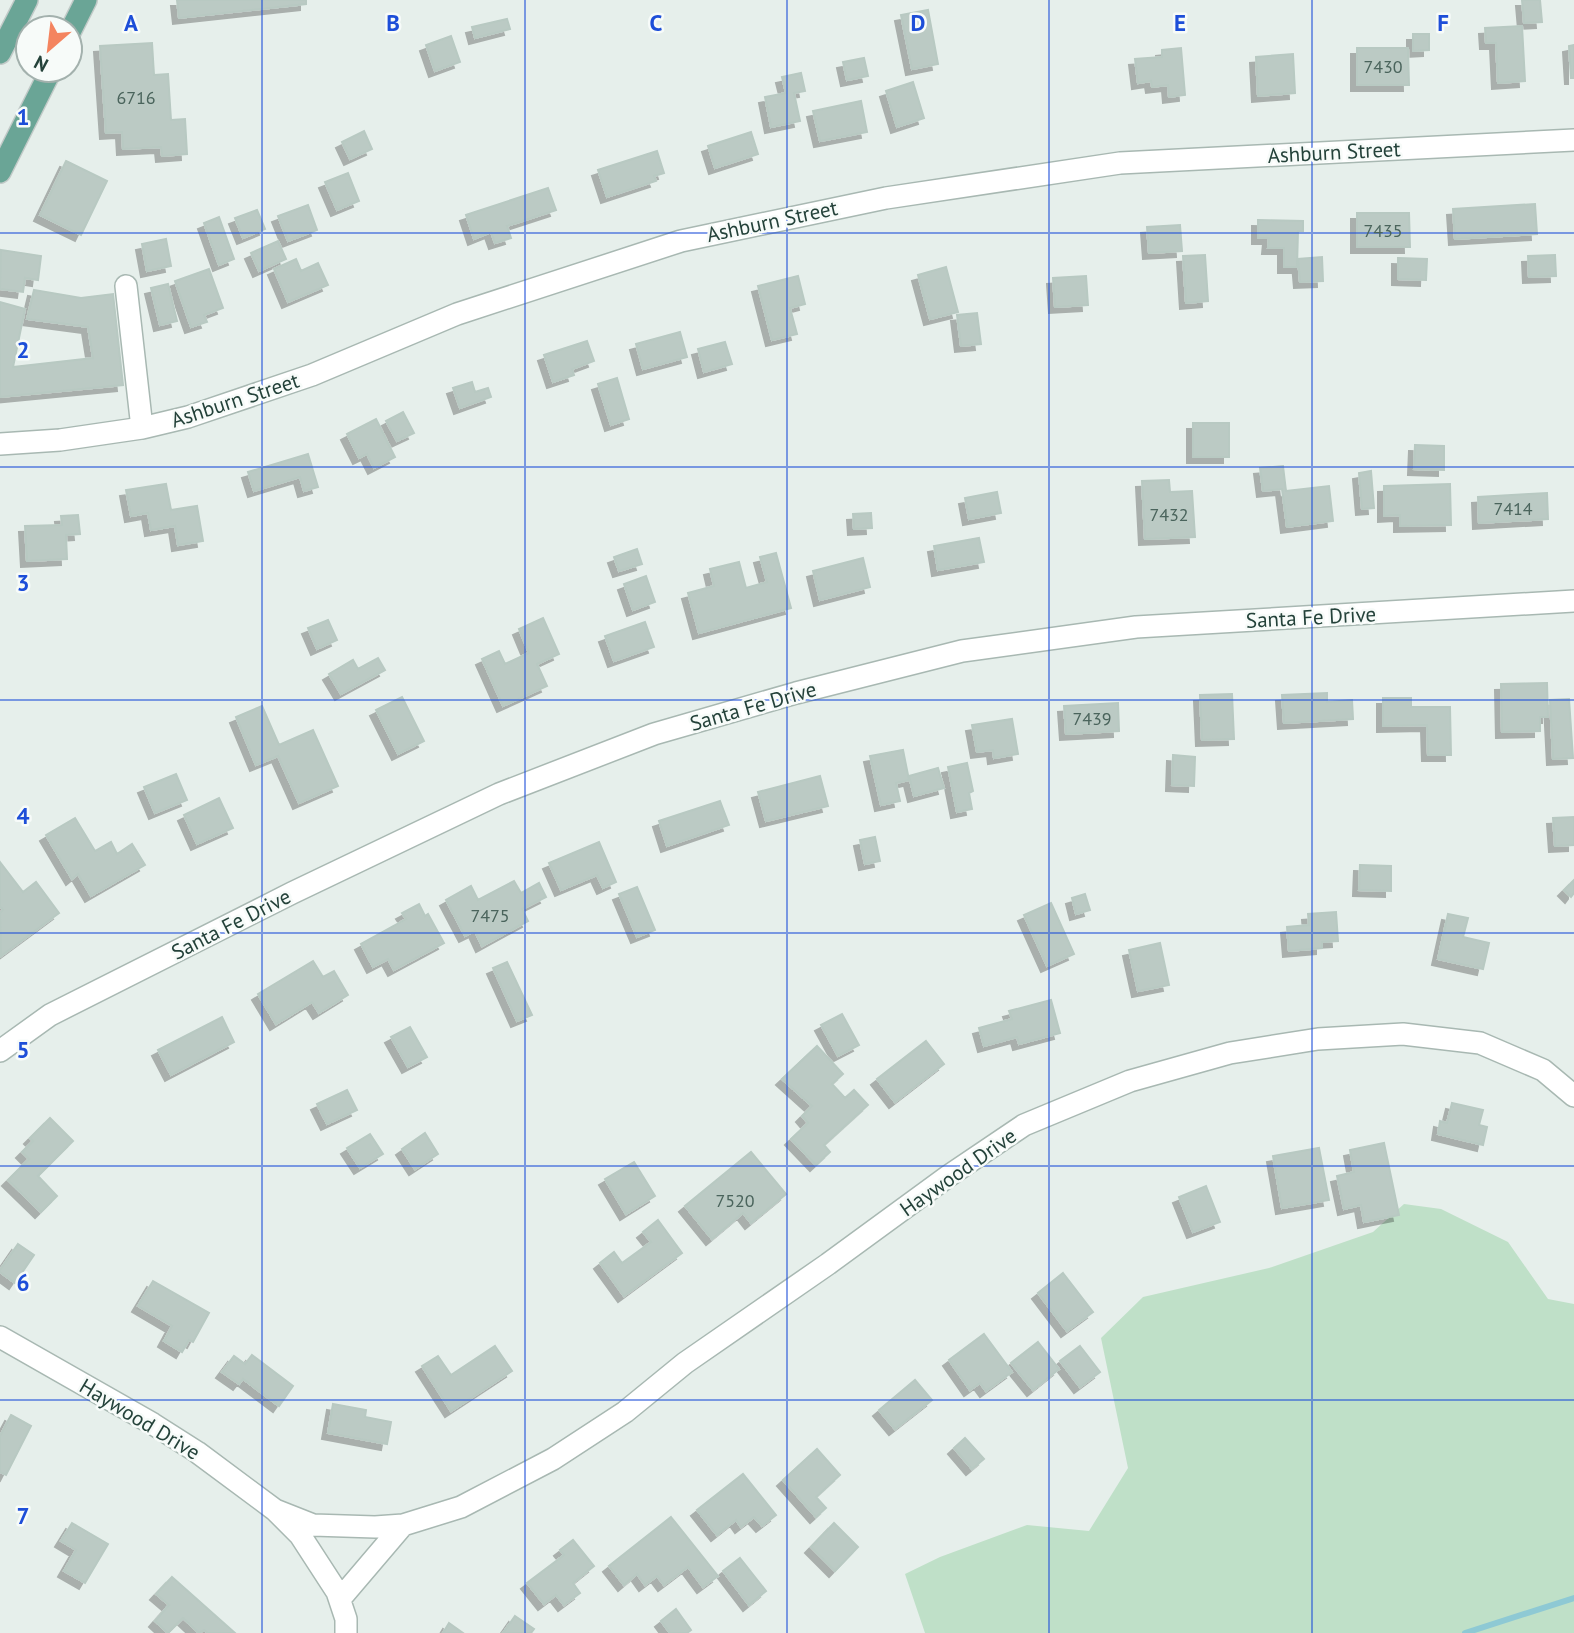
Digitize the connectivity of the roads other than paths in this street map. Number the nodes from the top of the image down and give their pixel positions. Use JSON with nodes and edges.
{"nodes":[{"id":1,"x":27,"y":0,"type":"edge"},
{"id":2,"x":0,"y":53,"type":"edge"},
{"id":3,"x":44,"y":84,"type":"edge"},
{"id":4,"x":1574,"y":140,"type":"edge"},
{"id":5,"x":0,"y":172,"type":"edge"},
{"id":6,"x":126,"y":286,"type":"dead end"},
{"id":7,"x":142,"y":428,"type":"junction"},
{"id":8,"x":0,"y":444,"type":"edge"},
{"id":9,"x":1574,"y":601,"type":"edge"},
{"id":10,"x":0,"y":1051,"type":"edge"},
{"id":11,"x":1574,"y":1096,"type":"edge"},
{"id":12,"x":0,"y":1337,"type":"edge"},
{"id":13,"x":275,"y":1510,"type":"junction"},
{"id":14,"x":403,"y":1525,"type":"junction"},
{"id":15,"x":341,"y":1599,"type":"junction"},
{"id":16,"x":346,"y":1633,"type":"edge"}],
"edges":[{"from":1,"to":2,"type":"main road"},
{"from":3,"to":5,"type":"main road"},
{"from":4,"to":7,"type":"street","name":"Ashburn Street"},
{"from":6,"to":7,"type":"street"},
{"from":7,"to":8,"type":"street","name":"Ashburn Street"},
{"from":9,"to":10,"type":"street","name":"Santa Fe Drive"},
{"from":11,"to":14,"type":"street","name":"Haywood Drive"},
{"from":12,"to":13,"type":"street","name":"Haywood Drive"},
{"from":13,"to":14,"type":"street","name":"Haywood Drive"},
{"from":13,"to":15,"type":"street","name":"Haywood Drive"},
{"from":14,"to":15,"type":"street"},
{"from":15,"to":16,"type":"street"}]}
